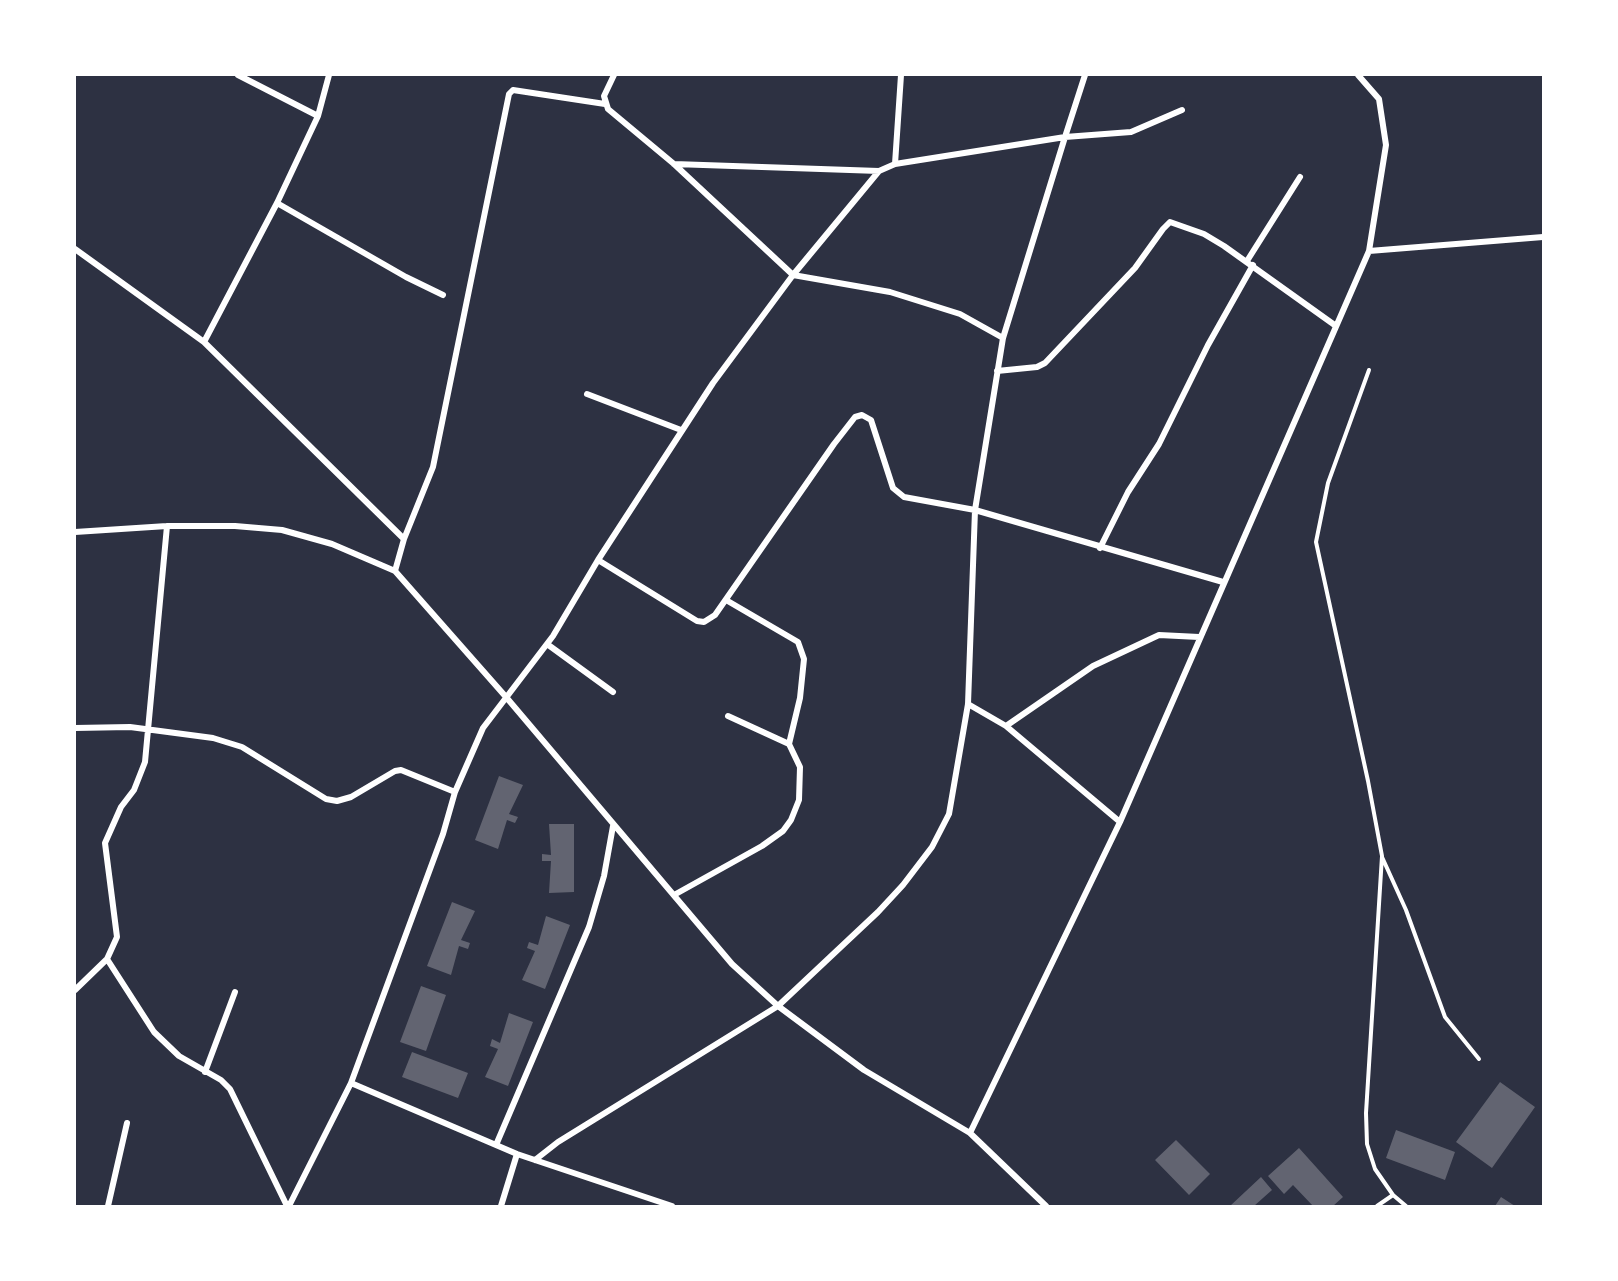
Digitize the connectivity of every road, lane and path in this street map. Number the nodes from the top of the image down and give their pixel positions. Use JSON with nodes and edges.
{"nodes":[{"id":1,"x":238,"y":75,"type":"edge"},
{"id":2,"x":329,"y":75,"type":"edge"},
{"id":3,"x":614,"y":75,"type":"edge"},
{"id":4,"x":901,"y":75,"type":"edge"},
{"id":5,"x":1084,"y":75,"type":"edge"},
{"id":6,"x":1358,"y":75,"type":"edge"},
{"id":7,"x":605,"y":104,"type":"junction"},
{"id":8,"x":1182,"y":110,"type":"dead end"},
{"id":9,"x":318,"y":116,"type":"junction"},
{"id":10,"x":1065,"y":137,"type":"junction"},
{"id":11,"x":674,"y":164,"type":"junction"},
{"id":12,"x":896,"y":164,"type":"junction"},
{"id":13,"x":879,"y":171,"type":"junction"},
{"id":14,"x":1300,"y":177,"type":"dead end"},
{"id":15,"x":277,"y":203,"type":"junction"},
{"id":16,"x":1543,"y":237,"type":"edge"},
{"id":17,"x":75,"y":249,"type":"edge"},
{"id":18,"x":1369,"y":251,"type":"junction"},
{"id":19,"x":1250,"y":263,"type":"junction"},
{"id":20,"x":793,"y":275,"type":"junction"},
{"id":21,"x":443,"y":295,"type":"dead end"},
{"id":22,"x":1335,"y":326,"type":"junction"},
{"id":23,"x":1003,"y":338,"type":"junction"},
{"id":24,"x":204,"y":342,"type":"junction"},
{"id":25,"x":1369,"y":370,"type":"dead end"},
{"id":26,"x":997,"y":371,"type":"junction"},
{"id":27,"x":587,"y":394,"type":"dead end"},
{"id":28,"x":681,"y":430,"type":"junction"},
{"id":29,"x":975,"y":510,"type":"junction"},
{"id":30,"x":167,"y":526,"type":"junction"},
{"id":31,"x":75,"y":532,"type":"edge"},
{"id":32,"x":404,"y":539,"type":"junction"},
{"id":33,"x":1100,"y":548,"type":"junction"},
{"id":34,"x":598,"y":560,"type":"junction"},
{"id":35,"x":395,"y":571,"type":"junction"},
{"id":36,"x":1223,"y":582,"type":"junction"},
{"id":37,"x":726,"y":600,"type":"junction"},
{"id":38,"x":1199,"y":637,"type":"junction"},
{"id":39,"x":547,"y":644,"type":"junction"},
{"id":40,"x":613,"y":692,"type":"dead end"},
{"id":41,"x":506,"y":697,"type":"junction"},
{"id":42,"x":968,"y":704,"type":"junction"},
{"id":43,"x":728,"y":716,"type":"dead end"},
{"id":44,"x":1006,"y":726,"type":"junction"},
{"id":45,"x":75,"y":728,"type":"edge"},
{"id":46,"x":147,"y":729,"type":"junction"},
{"id":47,"x":789,"y":744,"type":"junction"},
{"id":48,"x":455,"y":792,"type":"junction"},
{"id":49,"x":1120,"y":822,"type":"junction"},
{"id":50,"x":613,"y":826,"type":"junction"},
{"id":51,"x":1382,"y":856,"type":"junction"},
{"id":52,"x":674,"y":895,"type":"junction"},
{"id":53,"x":107,"y":959,"type":"junction"},
{"id":54,"x":75,"y":990,"type":"edge"},
{"id":55,"x":236,"y":992,"type":"dead end"},
{"id":56,"x":778,"y":1005,"type":"junction"},
{"id":57,"x":1479,"y":1059,"type":"dead end"},
{"id":58,"x":205,"y":1072,"type":"junction"},
{"id":59,"x":351,"y":1083,"type":"junction"},
{"id":60,"x":127,"y":1123,"type":"dead end"},
{"id":61,"x":970,"y":1134,"type":"junction"},
{"id":62,"x":496,"y":1146,"type":"junction"},
{"id":63,"x":517,"y":1154,"type":"junction"},
{"id":64,"x":535,"y":1160,"type":"junction"},
{"id":65,"x":1393,"y":1195,"type":"junction"},
{"id":66,"x":108,"y":1206,"type":"edge"},
{"id":67,"x":288,"y":1206,"type":"edge"},
{"id":68,"x":501,"y":1206,"type":"edge"},
{"id":69,"x":672,"y":1206,"type":"edge"},
{"id":70,"x":1046,"y":1206,"type":"edge"},
{"id":71,"x":1377,"y":1206,"type":"edge"},
{"id":72,"x":1406,"y":1206,"type":"edge"}],
"edges":[{"from":1,"to":9,"type":"street"},
{"from":2,"to":9,"type":"street"},
{"from":3,"to":7,"type":"street"},
{"from":4,"to":12,"type":"street"},
{"from":5,"to":10,"type":"street"},
{"from":6,"to":18,"type":"street"},
{"from":7,"to":11,"type":"street"},
{"from":7,"to":32,"type":"street"},
{"from":8,"to":10,"type":"street"},
{"from":9,"to":15,"type":"street"},
{"from":10,"to":12,"type":"street"},
{"from":10,"to":23,"type":"street"},
{"from":11,"to":13,"type":"street"},
{"from":11,"to":20,"type":"street"},
{"from":12,"to":13,"type":"street"},
{"from":13,"to":20,"type":"street"},
{"from":14,"to":19,"type":"street"},
{"from":15,"to":21,"type":"street"},
{"from":15,"to":24,"type":"street"},
{"from":16,"to":18,"type":"street"},
{"from":17,"to":24,"type":"street"},
{"from":18,"to":22,"type":"street"},
{"from":19,"to":22,"type":"street"},
{"from":19,"to":26,"type":"street"},
{"from":19,"to":33,"type":"street"},
{"from":20,"to":23,"type":"street"},
{"from":20,"to":28,"type":"street"},
{"from":22,"to":36,"type":"street"},
{"from":23,"to":26,"type":"street"},
{"from":24,"to":32,"type":"street"},
{"from":25,"to":51,"type":"lane"},
{"from":26,"to":29,"type":"street"},
{"from":27,"to":28,"type":"street"},
{"from":28,"to":34,"type":"street"},
{"from":29,"to":33,"type":"street"},
{"from":29,"to":37,"type":"street"},
{"from":29,"to":42,"type":"street"},
{"from":30,"to":31,"type":"street"},
{"from":30,"to":35,"type":"street"},
{"from":30,"to":46,"type":"street"},
{"from":32,"to":35,"type":"street"},
{"from":33,"to":36,"type":"street"},
{"from":34,"to":37,"type":"street"},
{"from":34,"to":39,"type":"street"},
{"from":35,"to":41,"type":"street"},
{"from":36,"to":38,"type":"street"},
{"from":37,"to":47,"type":"street"},
{"from":38,"to":44,"type":"street"},
{"from":38,"to":49,"type":"street"},
{"from":39,"to":40,"type":"street"},
{"from":39,"to":41,"type":"street"},
{"from":41,"to":48,"type":"street"},
{"from":41,"to":50,"type":"street"},
{"from":42,"to":44,"type":"street"},
{"from":42,"to":56,"type":"street"},
{"from":43,"to":47,"type":"street"},
{"from":44,"to":49,"type":"street"},
{"from":45,"to":46,"type":"street"},
{"from":46,"to":48,"type":"street"},
{"from":46,"to":53,"type":"street"},
{"from":47,"to":52,"type":"street"},
{"from":48,"to":59,"type":"street"},
{"from":49,"to":61,"type":"street"},
{"from":50,"to":52,"type":"street"},
{"from":50,"to":62,"type":"street"},
{"from":51,"to":57,"type":"lane"},
{"from":51,"to":65,"type":"lane"},
{"from":52,"to":56,"type":"street"},
{"from":53,"to":54,"type":"street"},
{"from":53,"to":58,"type":"street"},
{"from":55,"to":58,"type":"street"},
{"from":56,"to":61,"type":"street"},
{"from":56,"to":64,"type":"street"},
{"from":58,"to":67,"type":"street"},
{"from":59,"to":62,"type":"street"},
{"from":59,"to":67,"type":"street"},
{"from":60,"to":66,"type":"street"},
{"from":61,"to":70,"type":"street"},
{"from":62,"to":63,"type":"street"},
{"from":63,"to":64,"type":"street"},
{"from":63,"to":68,"type":"street"},
{"from":64,"to":69,"type":"street"},
{"from":65,"to":71,"type":"lane"},
{"from":65,"to":72,"type":"lane"}]}
